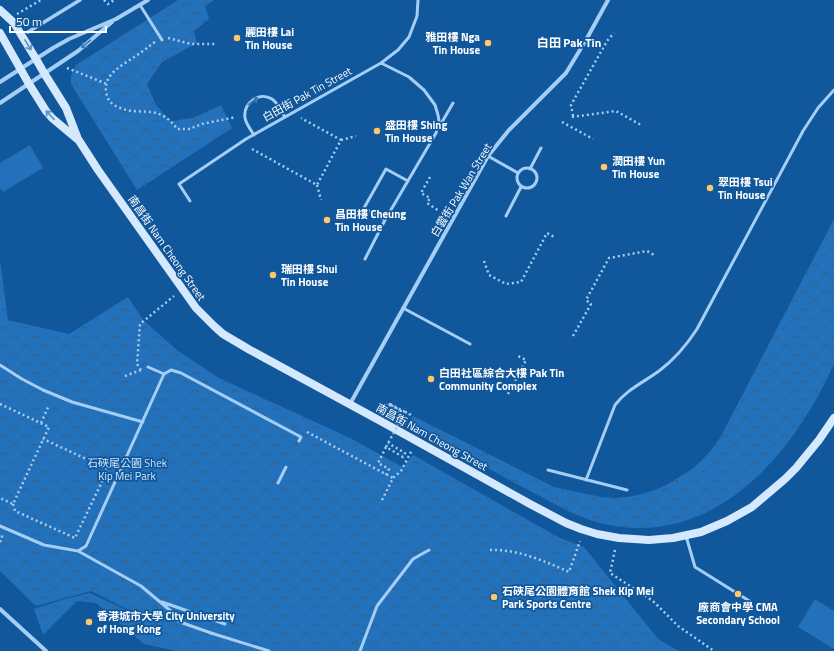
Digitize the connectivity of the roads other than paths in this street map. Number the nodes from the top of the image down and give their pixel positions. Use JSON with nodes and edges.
{"nodes":[{"id":1,"x":80,"y":0,"type":"edge"},
{"id":2,"x":148,"y":0,"type":"edge"},
{"id":3,"x":418,"y":0,"type":"edge"},
{"id":4,"x":608,"y":0,"type":"edge"},
{"id":5,"x":140,"y":5,"type":"junction"},
{"id":6,"x":0,"y":10,"type":"edge"},
{"id":7,"x":116,"y":20,"type":"junction"},
{"id":8,"x":28,"y":32,"type":"dead end"},
{"id":9,"x":0,"y":33,"type":"edge"},
{"id":10,"x":161,"y":39,"type":"road end"},
{"id":11,"x":36,"y":58,"type":"junction"},
{"id":12,"x":381,"y":63,"type":"junction"},
{"id":13,"x":20,"y":69,"type":"junction"},
{"id":14,"x":44,"y":73,"type":"junction"},
{"id":15,"x":0,"y":82,"type":"edge"},
{"id":16,"x":29,"y":84,"type":"junction"},
{"id":17,"x":834,"y":90,"type":"edge"},
{"id":18,"x":0,"y":103,"type":"edge"},
{"id":19,"x":453,"y":103,"type":"dead end"},
{"id":20,"x":285,"y":117,"type":"junction"},
{"id":21,"x":436,"y":133,"type":"junction"},
{"id":22,"x":254,"y":135,"type":"junction"},
{"id":23,"x":78,"y":139,"type":"junction"},
{"id":24,"x":541,"y":148,"type":"dead end"},
{"id":25,"x":488,"y":156,"type":"junction"},
{"id":26,"x":530,"y":169,"type":"junction"},
{"id":27,"x":518,"y":173,"type":"junction"},
{"id":28,"x":408,"y":181,"type":"junction"},
{"id":29,"x":521,"y":187,"type":"junction"},
{"id":30,"x":190,"y":201,"type":"dead end"},
{"id":31,"x":506,"y":216,"type":"dead end"},
{"id":32,"x":385,"y":220,"type":"junction"},
{"id":33,"x":365,"y":259,"type":"dead end"},
{"id":34,"x":403,"y":308,"type":"junction"},
{"id":35,"x":470,"y":344,"type":"dead end"},
{"id":36,"x":0,"y":365,"type":"edge"},
{"id":37,"x":148,"y":367,"type":"dead end"},
{"id":38,"x":164,"y":374,"type":"junction"},
{"id":39,"x":350,"y":404,"type":"junction"},
{"id":40,"x":834,"y":418,"type":"edge"},
{"id":41,"x":143,"y":422,"type":"junction"},
{"id":42,"x":299,"y":441,"type":"dead end"},
{"id":43,"x":286,"y":468,"type":"dead end"},
{"id":44,"x":548,"y":470,"type":"dead end"},
{"id":45,"x":586,"y":480,"type":"junction"},
{"id":46,"x":278,"y":483,"type":"dead end"},
{"id":47,"x":627,"y":490,"type":"dead end"},
{"id":48,"x":0,"y":526,"type":"edge"},
{"id":49,"x":686,"y":535,"type":"junction"},
{"id":50,"x":429,"y":550,"type":"dead end"},
{"id":51,"x":78,"y":551,"type":"junction"},
{"id":52,"x":160,"y":602,"type":"junction"},
{"id":53,"x":751,"y":602,"type":"dead end"},
{"id":54,"x":0,"y":609,"type":"edge"},
{"id":55,"x":225,"y":624,"type":"dead end"},
{"id":56,"x":361,"y":650,"type":"edge"},
{"id":57,"x":46,"y":651,"type":"edge"},
{"id":58,"x":269,"y":651,"type":"edge"}],
"edges":[{"from":1,"to":8,"type":"street"},
{"from":2,"to":5,"type":"street"},
{"from":3,"to":12,"type":"lane","name":"白田街 Pak Tin Street"},
{"from":4,"to":25,"type":"street","name":"白雲街 Pak Wan Street"},
{"from":5,"to":7,"type":"street"},
{"from":5,"to":10,"type":"lane"},
{"from":6,"to":11,"type":"main road","name":"南昌街 Nam Cheong Street","one_way":true},
{"from":7,"to":11,"type":"street"},
{"from":7,"to":14,"type":"street","one_way":true},
{"from":9,"to":13,"type":"main road","name":"南昌街 Nam Cheong Street"},
{"from":11,"to":13,"type":"street"},
{"from":11,"to":14,"type":"main road","name":"南昌街 Nam Cheong Street"},
{"from":12,"to":20,"type":"lane","name":"白田街 Pak Tin Street"},
{"from":12,"to":21,"type":"lane"},
{"from":13,"to":15,"type":"street"},
{"from":13,"to":16,"type":"main road","name":"南昌街 Nam Cheong Street"},
{"from":14,"to":16,"type":"street"},
{"from":14,"to":23,"type":"main road","name":"南昌街 Nam Cheong Street"},
{"from":16,"to":18,"type":"street"},
{"from":23,"to":16,"type":"main road","name":"南昌街 Nam Cheong Street","one_way":true},
{"from":17,"to":45,"type":"lane"},
{"from":19,"to":21,"type":"lane"},
{"from":20,"to":22,"type":"lane","name":"白田街 Pak Tin Street"},
{"from":22,"to":20,"type":"lane","one_way":true},
{"from":21,"to":28,"type":"lane"},
{"from":22,"to":30,"type":"lane","name":"白田街 Pak Tin Street"},
{"from":23,"to":39,"type":"main road","name":"南昌街 Nam Cheong Street"},
{"from":24,"to":26,"type":"lane"},
{"from":25,"to":27,"type":"lane"},
{"from":25,"to":34,"type":"street","name":"白雲街 Pak Wan Street"},
{"from":26,"to":27,"type":"lane"},
{"from":26,"to":29,"type":"lane"},
{"from":27,"to":29,"type":"lane"},
{"from":28,"to":32,"type":"lane"},
{"from":28,"to":32,"type":"lane"},
{"from":29,"to":31,"type":"lane"},
{"from":32,"to":33,"type":"lane"},
{"from":34,"to":35,"type":"lane"},
{"from":34,"to":39,"type":"street","name":"白雲街 Pak Wan Street"},
{"from":36,"to":41,"type":"lane"},
{"from":37,"to":38,"type":"lane"},
{"from":38,"to":41,"type":"lane"},
{"from":38,"to":42,"type":"lane"},
{"from":39,"to":49,"type":"main road","name":"南昌街 Nam Cheong Street"},
{"from":40,"to":49,"type":"main road","name":"南昌街 Nam Cheong Street"},
{"from":41,"to":51,"type":"lane"},
{"from":43,"to":46,"type":"lane"},
{"from":44,"to":45,"type":"lane"},
{"from":45,"to":47,"type":"lane"},
{"from":48,"to":51,"type":"lane"},
{"from":49,"to":53,"type":"lane"},
{"from":50,"to":56,"type":"lane"},
{"from":51,"to":52,"type":"lane"},
{"from":52,"to":55,"type":"lane"},
{"from":52,"to":58,"type":"lane","bridge":true},
{"from":54,"to":57,"type":"street"}]}
